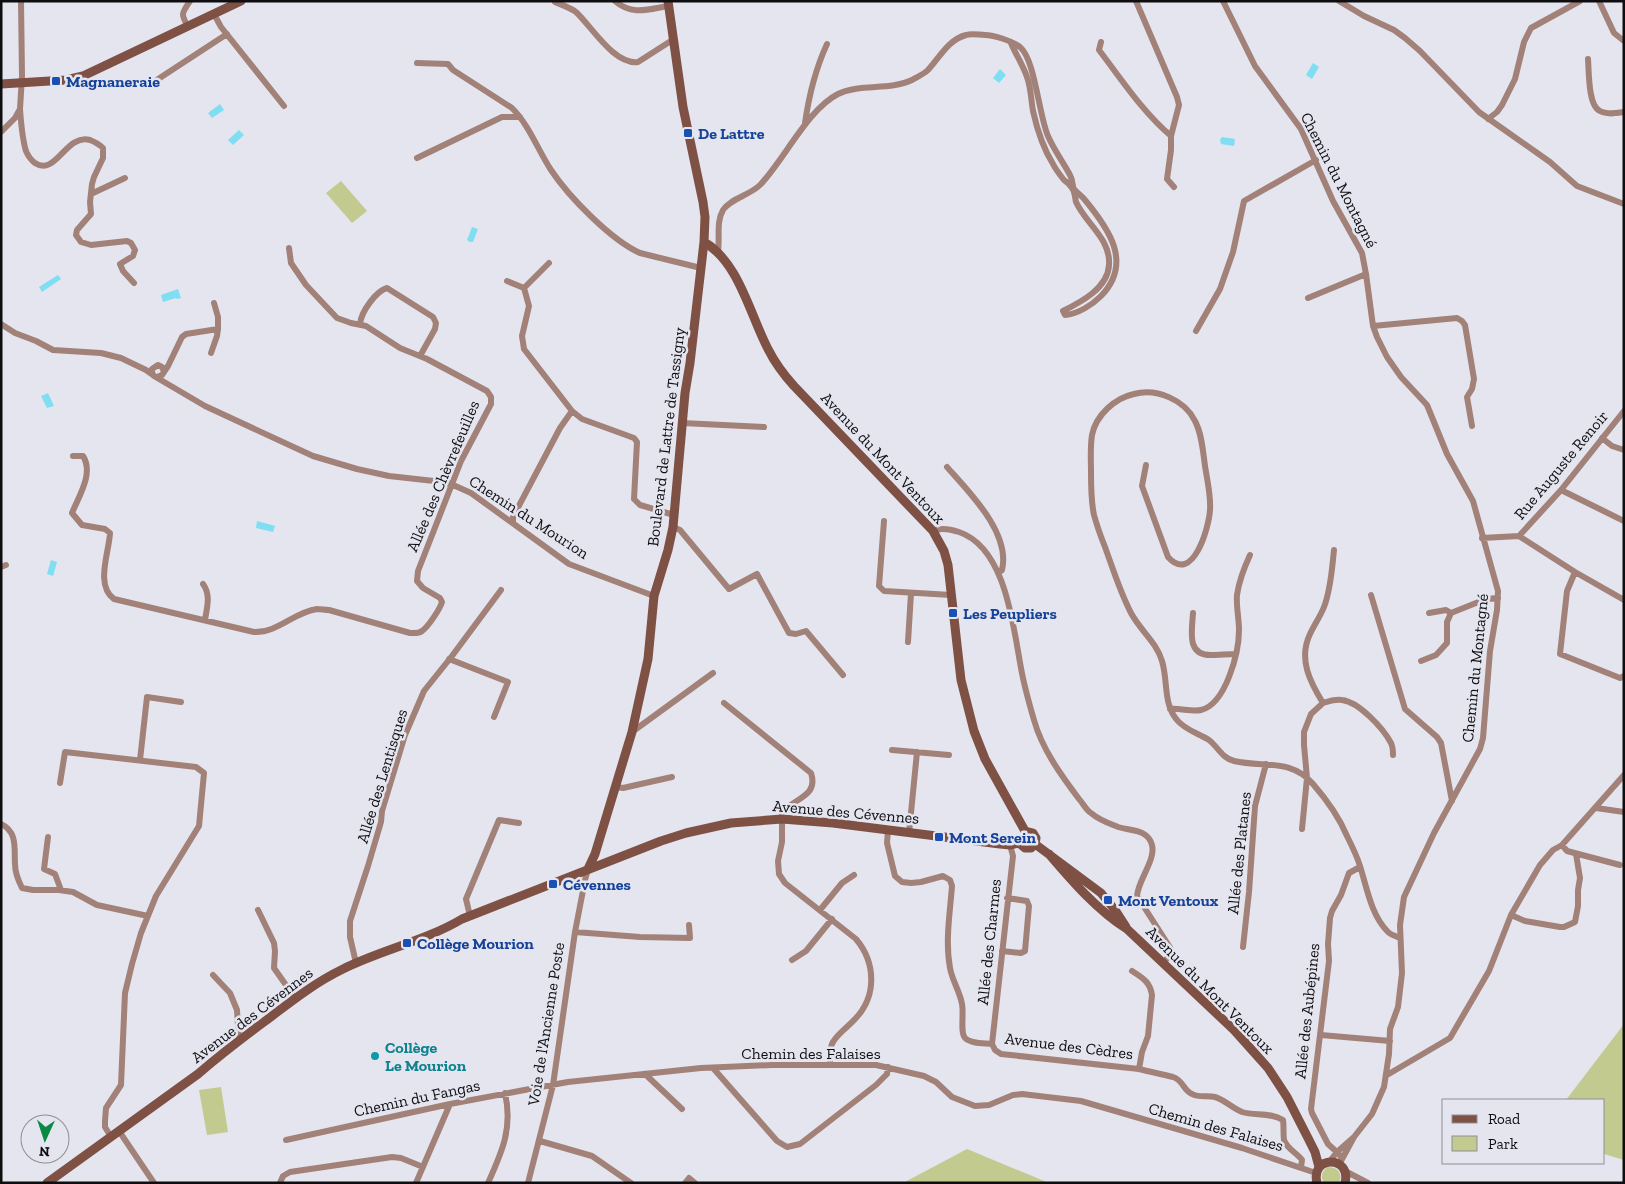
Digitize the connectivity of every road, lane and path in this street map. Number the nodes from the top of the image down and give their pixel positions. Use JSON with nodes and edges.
{"nodes":[{"id":1,"x":21,"y":1,"type":"edge"},
{"id":2,"x":190,"y":1,"type":"edge"},
{"id":3,"x":241,"y":1,"type":"edge"},
{"id":4,"x":615,"y":1,"type":"edge"},
{"id":5,"x":1136,"y":1,"type":"edge"},
{"id":6,"x":1223,"y":1,"type":"edge"},
{"id":7,"x":1338,"y":1,"type":"edge"},
{"id":8,"x":1580,"y":1,"type":"edge"},
{"id":9,"x":1598,"y":1,"type":"edge"},
{"id":10,"x":555,"y":2,"type":"edge"},
{"id":11,"x":668,"y":4,"type":"edge"},
{"id":12,"x":214,"y":14,"type":"junction"},
{"id":13,"x":188,"y":27,"type":"junction"},
{"id":14,"x":227,"y":34,"type":"junction"},
{"id":15,"x":674,"y":39,"type":"junction"},
{"id":16,"x":1624,"y":41,"type":"edge"},
{"id":17,"x":1101,"y":42,"type":"dead end"},
{"id":18,"x":827,"y":44,"type":"dead end"},
{"id":19,"x":1588,"y":59,"type":"dead end"},
{"id":20,"x":417,"y":63,"type":"dead end"},
{"id":21,"x":21,"y":83,"type":"junction"},
{"id":22,"x":1,"y":84,"type":"edge"},
{"id":23,"x":149,"y":84,"type":"dead end"},
{"id":24,"x":284,"y":106,"type":"dead end"},
{"id":25,"x":20,"y":109,"type":"junction"},
{"id":26,"x":1624,"y":112,"type":"edge"},
{"id":27,"x":520,"y":117,"type":"junction"},
{"id":28,"x":1488,"y":118,"type":"junction"},
{"id":29,"x":805,"y":124,"type":"junction"},
{"id":30,"x":1,"y":132,"type":"edge"},
{"id":31,"x":1171,"y":136,"type":"junction"},
{"id":32,"x":417,"y":158,"type":"dead end"},
{"id":33,"x":1316,"y":160,"type":"junction"},
{"id":34,"x":125,"y":178,"type":"dead end"},
{"id":35,"x":1174,"y":187,"type":"dead end"},
{"id":36,"x":1073,"y":188,"type":"junction"},
{"id":37,"x":91,"y":194,"type":"junction"},
{"id":38,"x":1624,"y":204,"type":"edge"},
{"id":39,"x":704,"y":242,"type":"junction"},
{"id":40,"x":289,"y":248,"type":"dead end"},
{"id":41,"x":718,"y":251,"type":"junction"},
{"id":42,"x":549,"y":263,"type":"dead end"},
{"id":43,"x":701,"y":268,"type":"junction"},
{"id":44,"x":1366,"y":274,"type":"junction"},
{"id":45,"x":507,"y":281,"type":"dead end"},
{"id":46,"x":134,"y":283,"type":"dead end"},
{"id":47,"x":524,"y":288,"type":"junction"},
{"id":48,"x":1308,"y":298,"type":"dead end"},
{"id":49,"x":214,"y":303,"type":"dead end"},
{"id":50,"x":1,"y":324,"type":"edge"},
{"id":51,"x":360,"y":324,"type":"junction"},
{"id":52,"x":1373,"y":326,"type":"junction"},
{"id":53,"x":218,"y":329,"type":"junction"},
{"id":54,"x":1196,"y":331,"type":"dead end"},
{"id":55,"x":210,"y":353,"type":"dead end"},
{"id":56,"x":420,"y":356,"type":"junction"},
{"id":57,"x":158,"y":371,"type":"junction"},
{"id":58,"x":572,"y":411,"type":"junction"},
{"id":59,"x":1624,"y":411,"type":"edge"},
{"id":60,"x":682,"y":423,"type":"junction"},
{"id":61,"x":1472,"y":426,"type":"dead end"},
{"id":62,"x":764,"y":427,"type":"dead end"},
{"id":63,"x":1602,"y":438,"type":"junction"},
{"id":64,"x":1624,"y":450,"type":"edge"},
{"id":65,"x":73,"y":456,"type":"dead end"},
{"id":66,"x":1146,"y":465,"type":"dead end"},
{"id":67,"x":947,"y":467,"type":"dead end"},
{"id":68,"x":451,"y":484,"type":"junction"},
{"id":69,"x":1561,"y":490,"type":"junction"},
{"id":70,"x":674,"y":514,"type":"junction"},
{"id":71,"x":884,"y":521,"type":"dead end"},
{"id":72,"x":1624,"y":521,"type":"edge"},
{"id":73,"x":512,"y":523,"type":"junction"},
{"id":74,"x":673,"y":527,"type":"junction"},
{"id":75,"x":933,"y":531,"type":"junction"},
{"id":76,"x":1519,"y":536,"type":"junction"},
{"id":77,"x":1482,"y":538,"type":"junction"},
{"id":78,"x":1334,"y":550,"type":"dead end"},
{"id":79,"x":1250,"y":555,"type":"dead end"},
{"id":80,"x":1575,"y":572,"type":"junction"},
{"id":81,"x":998,"y":573,"type":"junction"},
{"id":82,"x":204,"y":584,"type":"dead end"},
{"id":83,"x":501,"y":590,"type":"dead end"},
{"id":84,"x":912,"y":594,"type":"junction"},
{"id":85,"x":952,"y":595,"type":"junction"},
{"id":86,"x":1371,"y":595,"type":"dead end"},
{"id":87,"x":654,"y":596,"type":"junction"},
{"id":88,"x":1498,"y":598,"type":"junction"},
{"id":89,"x":1624,"y":600,"type":"edge"},
{"id":90,"x":1193,"y":613,"type":"dead end"},
{"id":91,"x":1429,"y":613,"type":"dead end"},
{"id":92,"x":1451,"y":613,"type":"junction"},
{"id":93,"x":205,"y":620,"type":"junction"},
{"id":94,"x":908,"y":642,"type":"dead end"},
{"id":95,"x":1236,"y":654,"type":"junction"},
{"id":96,"x":449,"y":659,"type":"junction"},
{"id":97,"x":1422,"y":661,"type":"dead end"},
{"id":98,"x":713,"y":674,"type":"dead end"},
{"id":99,"x":843,"y":675,"type":"dead end"},
{"id":100,"x":1624,"y":676,"type":"edge"},
{"id":101,"x":181,"y":702,"type":"dead end"},
{"id":102,"x":724,"y":703,"type":"dead end"},
{"id":103,"x":1322,"y":703,"type":"junction"},
{"id":104,"x":1170,"y":709,"type":"junction"},
{"id":105,"x":494,"y":717,"type":"dead end"},
{"id":106,"x":632,"y":732,"type":"junction"},
{"id":107,"x":892,"y":750,"type":"dead end"},
{"id":108,"x":917,"y":752,"type":"junction"},
{"id":109,"x":949,"y":754,"type":"dead end"},
{"id":110,"x":1393,"y":755,"type":"dead end"},
{"id":111,"x":140,"y":760,"type":"junction"},
{"id":112,"x":1266,"y":764,"type":"junction"},
{"id":113,"x":1624,"y":775,"type":"edge"},
{"id":114,"x":672,"y":777,"type":"dead end"},
{"id":115,"x":1307,"y":778,"type":"junction"},
{"id":116,"x":60,"y":783,"type":"dead end"},
{"id":117,"x":616,"y":787,"type":"junction"},
{"id":118,"x":1452,"y":800,"type":"junction"},
{"id":119,"x":1596,"y":808,"type":"junction"},
{"id":120,"x":1624,"y":812,"type":"edge"},
{"id":121,"x":782,"y":820,"type":"junction"},
{"id":122,"x":519,"y":823,"type":"dead end"},
{"id":123,"x":1,"y":824,"type":"edge"},
{"id":124,"x":1302,"y":829,"type":"dead end"},
{"id":125,"x":888,"y":830,"type":"junction"},
{"id":126,"x":1025,"y":831,"type":"junction"},
{"id":127,"x":909,"y":833,"type":"junction"},
{"id":128,"x":48,"y":837,"type":"dead end"},
{"id":129,"x":1015,"y":844,"type":"junction"},
{"id":130,"x":1035,"y":844,"type":"junction"},
{"id":131,"x":1562,"y":845,"type":"junction"},
{"id":132,"x":1576,"y":854,"type":"junction"},
{"id":133,"x":1620,"y":865,"type":"dead end"},
{"id":134,"x":1360,"y":866,"type":"junction"},
{"id":135,"x":588,"y":870,"type":"junction"},
{"id":136,"x":854,"y":875,"type":"dead end"},
{"id":137,"x":61,"y":890,"type":"junction"},
{"id":138,"x":1007,"y":898,"type":"junction"},
{"id":139,"x":258,"y":910,"type":"dead end"},
{"id":140,"x":820,"y":910,"type":"junction"},
{"id":141,"x":1511,"y":915,"type":"junction"},
{"id":142,"x":148,"y":916,"type":"junction"},
{"id":143,"x":470,"y":916,"type":"junction"},
{"id":144,"x":832,"y":919,"type":"junction"},
{"id":145,"x":689,"y":925,"type":"dead end"},
{"id":146,"x":575,"y":932,"type":"junction"},
{"id":147,"x":1400,"y":938,"type":"junction"},
{"id":148,"x":1243,"y":946,"type":"dead end"},
{"id":149,"x":1002,"y":951,"type":"junction"},
{"id":150,"x":792,"y":960,"type":"dead end"},
{"id":151,"x":356,"y":963,"type":"junction"},
{"id":152,"x":1163,"y":963,"type":"junction"},
{"id":153,"x":1132,"y":971,"type":"dead end"},
{"id":154,"x":213,"y":975,"type":"dead end"},
{"id":155,"x":294,"y":998,"type":"junction"},
{"id":156,"x":1321,"y":1035,"type":"junction"},
{"id":157,"x":239,"y":1041,"type":"junction"},
{"id":158,"x":1390,"y":1041,"type":"junction"},
{"id":159,"x":992,"y":1044,"type":"junction"},
{"id":160,"x":830,"y":1064,"type":"junction"},
{"id":161,"x":888,"y":1067,"type":"junction"},
{"id":162,"x":714,"y":1068,"type":"junction"},
{"id":163,"x":1139,"y":1069,"type":"junction"},
{"id":164,"x":645,"y":1074,"type":"junction"},
{"id":165,"x":1387,"y":1075,"type":"junction"},
{"id":166,"x":553,"y":1085,"type":"junction"},
{"id":167,"x":505,"y":1093,"type":"junction"},
{"id":168,"x":450,"y":1104,"type":"junction"},
{"id":169,"x":682,"y":1109,"type":"dead end"},
{"id":170,"x":119,"y":1131,"type":"junction"},
{"id":171,"x":110,"y":1136,"type":"junction"},
{"id":172,"x":1354,"y":1137,"type":"junction"},
{"id":173,"x":286,"y":1140,"type":"dead end"},
{"id":174,"x":540,"y":1141,"type":"junction"},
{"id":175,"x":1337,"y":1152,"type":"junction"},
{"id":176,"x":1322,"y":1166,"type":"junction"},
{"id":177,"x":422,"y":1167,"type":"junction"},
{"id":178,"x":1301,"y":1167,"type":"junction"},
{"id":179,"x":1346,"y":1172,"type":"edge"},
{"id":180,"x":47,"y":1183,"type":"edge"},
{"id":181,"x":154,"y":1183,"type":"edge"},
{"id":182,"x":280,"y":1183,"type":"edge"},
{"id":183,"x":416,"y":1183,"type":"edge"},
{"id":184,"x":488,"y":1183,"type":"edge"},
{"id":185,"x":528,"y":1183,"type":"edge"},
{"id":186,"x":631,"y":1183,"type":"edge"},
{"id":187,"x":685,"y":1183,"type":"edge"},
{"id":188,"x":694,"y":1183,"type":"edge"},
{"id":189,"x":1317,"y":1183,"type":"edge"},
{"id":190,"x":1368,"y":1183,"type":"edge"}],
"edges":[{"from":1,"to":21,"type":"street"},
{"from":2,"to":13,"type":"street"},
{"from":3,"to":12,"type":"street"},
{"from":4,"to":11,"type":"street"},
{"from":5,"to":31,"type":"street"},
{"from":6,"to":33,"type":"street","name":"Chemin du Montagné"},
{"from":7,"to":28,"type":"street"},
{"from":8,"to":28,"type":"street"},
{"from":9,"to":16,"type":"street"},
{"from":10,"to":15,"type":"street"},
{"from":11,"to":15,"type":"street","name":"Boulevard de Lattre de Tassigny"},
{"from":12,"to":13,"type":"street"},
{"from":12,"to":14,"type":"street"},
{"from":13,"to":21,"type":"street"},
{"from":14,"to":23,"type":"street"},
{"from":14,"to":24,"type":"street"},
{"from":15,"to":39,"type":"street","name":"Boulevard de Lattre de Tassigny"},
{"from":17,"to":31,"type":"street"},
{"from":18,"to":29,"type":"street"},
{"from":19,"to":26,"type":"street"},
{"from":20,"to":27,"type":"street"},
{"from":21,"to":22,"type":"street"},
{"from":21,"to":25,"type":"street"},
{"from":25,"to":30,"type":"street"},
{"from":25,"to":37,"type":"street"},
{"from":27,"to":32,"type":"street"},
{"from":27,"to":43,"type":"street"},
{"from":28,"to":38,"type":"street"},
{"from":29,"to":36,"type":"street"},
{"from":29,"to":41,"type":"street"},
{"from":31,"to":35,"type":"street"},
{"from":33,"to":44,"type":"street","name":"Chemin du Montagné"},
{"from":33,"to":54,"type":"street"},
{"from":34,"to":37,"type":"street"},
{"from":36,"to":36,"type":"street"},
{"from":37,"to":46,"type":"street"},
{"from":39,"to":41,"type":"street","name":"Avenue du Mont Ventoux"},
{"from":39,"to":43,"type":"street","name":"Boulevard de Lattre de Tassigny"},
{"from":40,"to":51,"type":"street","name":"Allée des Chèvrefeuilles"},
{"from":41,"to":75,"type":"street","name":"Avenue du Mont Ventoux"},
{"from":42,"to":47,"type":"street"},
{"from":43,"to":60,"type":"street","name":"Boulevard de Lattre de Tassigny"},
{"from":44,"to":48,"type":"street"},
{"from":44,"to":52,"type":"street","name":"Chemin du Montagné"},
{"from":45,"to":47,"type":"street"},
{"from":47,"to":58,"type":"street"},
{"from":49,"to":53,"type":"street"},
{"from":50,"to":57,"type":"street","name":"Chemin du Mourion"},
{"from":51,"to":56,"type":"street","name":"Allée des Chèvrefeuilles"},
{"from":51,"to":56,"type":"street"},
{"from":52,"to":61,"type":"street"},
{"from":52,"to":77,"type":"street","name":"Chemin du Montagné"},
{"from":53,"to":55,"type":"street"},
{"from":53,"to":57,"type":"street"},
{"from":56,"to":68,"type":"street","name":"Allée des Chèvrefeuilles"},
{"from":57,"to":68,"type":"street","name":"Chemin du Mourion"},
{"from":58,"to":70,"type":"street"},
{"from":58,"to":73,"type":"street"},
{"from":59,"to":63,"type":"street","name":"Rue Auguste Renoir"},
{"from":60,"to":62,"type":"street"},
{"from":60,"to":70,"type":"street","name":"Boulevard de Lattre de Tassigny"},
{"from":63,"to":64,"type":"street"},
{"from":63,"to":69,"type":"street","name":"Rue Auguste Renoir"},
{"from":65,"to":93,"type":"street","name":"Allée des Chèvrefeuilles"},
{"from":66,"to":104,"type":"street"},
{"from":67,"to":81,"type":"street"},
{"from":68,"to":73,"type":"street","name":"Chemin du Mourion"},
{"from":68,"to":93,"type":"street","name":"Allée des Chèvrefeuilles"},
{"from":69,"to":72,"type":"street"},
{"from":69,"to":76,"type":"street","name":"Rue Auguste Renoir"},
{"from":70,"to":74,"type":"street","name":"Boulevard de Lattre de Tassigny"},
{"from":71,"to":84,"type":"street"},
{"from":73,"to":87,"type":"street","name":"Chemin du Mourion"},
{"from":74,"to":87,"type":"street","name":"Boulevard de Lattre de Tassigny"},
{"from":74,"to":99,"type":"street"},
{"from":75,"to":81,"type":"street"},
{"from":75,"to":85,"type":"street","name":"Avenue du Mont Ventoux"},
{"from":76,"to":77,"type":"street"},
{"from":76,"to":80,"type":"street"},
{"from":77,"to":88,"type":"street","name":"Chemin du Montagné"},
{"from":78,"to":103,"type":"street"},
{"from":79,"to":95,"type":"street"},
{"from":80,"to":89,"type":"street"},
{"from":80,"to":100,"type":"street"},
{"from":81,"to":152,"type":"street"},
{"from":82,"to":93,"type":"street"},
{"from":83,"to":96,"type":"street","name":"Allée des Lentisques"},
{"from":84,"to":85,"type":"street"},
{"from":84,"to":94,"type":"street"},
{"from":85,"to":126,"type":"street","name":"Avenue du Mont Ventoux"},
{"from":86,"to":118,"type":"street"},
{"from":87,"to":106,"type":"street","name":"Boulevard de Lattre de Tassigny"},
{"from":88,"to":92,"type":"street"},
{"from":88,"to":118,"type":"street","name":"Chemin du Montagné"},
{"from":90,"to":95,"type":"street"},
{"from":91,"to":92,"type":"street"},
{"from":92,"to":97,"type":"street"},
{"from":95,"to":104,"type":"street"},
{"from":96,"to":105,"type":"street"},
{"from":96,"to":151,"type":"street","name":"Allée des Lentisques"},
{"from":98,"to":106,"type":"street"},
{"from":101,"to":111,"type":"street"},
{"from":102,"to":121,"type":"street"},
{"from":103,"to":110,"type":"street"},
{"from":103,"to":115,"type":"street"},
{"from":104,"to":112,"type":"street"},
{"from":106,"to":117,"type":"street","name":"Boulevard de Lattre de Tassigny"},
{"from":107,"to":108,"type":"street"},
{"from":108,"to":109,"type":"street"},
{"from":108,"to":127,"type":"street"},
{"from":111,"to":116,"type":"street"},
{"from":111,"to":142,"type":"street"},
{"from":112,"to":115,"type":"street"},
{"from":112,"to":148,"type":"street","name":"Allée des Platanes"},
{"from":113,"to":119,"type":"street"},
{"from":114,"to":117,"type":"street"},
{"from":115,"to":124,"type":"street"},
{"from":115,"to":134,"type":"street"},
{"from":117,"to":135,"type":"street","name":"Boulevard de Lattre de Tassigny"},
{"from":118,"to":147,"type":"street","name":"Chemin du Montagné"},
{"from":119,"to":120,"type":"street"},
{"from":119,"to":131,"type":"street"},
{"from":121,"to":125,"type":"street","name":"Avenue des Cévennes"},
{"from":121,"to":135,"type":"street","name":"Avenue des Cévennes"},
{"from":121,"to":140,"type":"street"},
{"from":122,"to":143,"type":"street"},
{"from":123,"to":137,"type":"street"},
{"from":125,"to":127,"type":"street","name":"Avenue des Cévennes"},
{"from":125,"to":159,"type":"street","name":"Avenue des Cèdres"},
{"from":126,"to":129,"type":"street"},
{"from":126,"to":130,"type":"street"},
{"from":127,"to":129,"type":"street","name":"Avenue des Cévennes"},
{"from":128,"to":137,"type":"street"},
{"from":129,"to":130,"type":"street"},
{"from":129,"to":138,"type":"street","name":"Allée des Charmes"},
{"from":130,"to":152,"type":"street","name":"Avenue du Mont Ventoux"},
{"from":131,"to":132,"type":"street"},
{"from":131,"to":141,"type":"street"},
{"from":132,"to":133,"type":"street"},
{"from":132,"to":141,"type":"street"},
{"from":134,"to":147,"type":"street"},
{"from":134,"to":156,"type":"street","name":"Allée des Aubépines"},
{"from":135,"to":143,"type":"street","name":"Avenue des Cévennes"},
{"from":135,"to":146,"type":"street","name":"Voie de l'Ancienne Poste"},
{"from":136,"to":140,"type":"street"},
{"from":137,"to":142,"type":"street"},
{"from":138,"to":149,"type":"street","name":"Allée des Charmes"},
{"from":138,"to":149,"type":"street"},
{"from":139,"to":155,"type":"street"},
{"from":140,"to":144,"type":"street"},
{"from":141,"to":165,"type":"street"},
{"from":142,"to":171,"type":"street"},
{"from":143,"to":151,"type":"street","name":"Avenue des Cévennes"},
{"from":144,"to":150,"type":"street"},
{"from":144,"to":160,"type":"street"},
{"from":145,"to":146,"type":"street"},
{"from":146,"to":166,"type":"street","name":"Voie de l'Ancienne Poste"},
{"from":147,"to":158,"type":"street","name":"Chemin du Montagné"},
{"from":149,"to":159,"type":"street","name":"Allée des Charmes"},
{"from":151,"to":155,"type":"street","name":"Avenue des Cévennes"},
{"from":152,"to":176,"type":"street","name":"Avenue du Mont Ventoux"},
{"from":153,"to":163,"type":"street"},
{"from":154,"to":157,"type":"street"},
{"from":155,"to":157,"type":"street","name":"Avenue des Cévennes"},
{"from":156,"to":158,"type":"street"},
{"from":156,"to":175,"type":"street","name":"Allée des Aubépines"},
{"from":157,"to":170,"type":"street","name":"Avenue des Cévennes"},
{"from":158,"to":165,"type":"street","name":"Chemin du Montagné"},
{"from":159,"to":163,"type":"street","name":"Avenue des Cèdres"},
{"from":160,"to":161,"type":"street","name":"Chemin des Falaises"},
{"from":160,"to":162,"type":"street","name":"Chemin des Falaises"},
{"from":161,"to":162,"type":"street"},
{"from":161,"to":178,"type":"street","name":"Chemin des Falaises"},
{"from":162,"to":164,"type":"street","name":"Chemin des Falaises"},
{"from":163,"to":178,"type":"street","name":"Avenue des Cèdres"},
{"from":164,"to":166,"type":"street","name":"Chemin des Falaises"},
{"from":164,"to":169,"type":"street"},
{"from":165,"to":172,"type":"street","name":"Chemin du Montagné"},
{"from":166,"to":167,"type":"street","name":"Chemin du Fangas"},
{"from":166,"to":174,"type":"street","name":"Voie de l'Ancienne Poste"},
{"from":167,"to":168,"type":"street","name":"Chemin du Fangas"},
{"from":167,"to":184,"type":"street"},
{"from":168,"to":173,"type":"street","name":"Chemin du Fangas"},
{"from":168,"to":177,"type":"street"},
{"from":170,"to":171,"type":"street","name":"Avenue des Cévennes"},
{"from":170,"to":181,"type":"street"},
{"from":171,"to":180,"type":"street","name":"Avenue des Cévennes"},
{"from":172,"to":175,"type":"street","name":"Chemin du Montagné"},
{"from":172,"to":179,"type":"street","name":"Chemin du Montagné"},
{"from":174,"to":185,"type":"street","name":"Voie de l'Ancienne Poste"},
{"from":174,"to":186,"type":"street"},
{"from":175,"to":176,"type":"street","name":"Chemin du Montagné"},
{"from":175,"to":179,"type":"street","name":"Allée des Aubépines"},
{"from":176,"to":178,"type":"street","name":"Chemin des Falaises"},
{"from":176,"to":179,"type":"street"},
{"from":176,"to":189,"type":"street","name":"Avenue du Mont Ventoux"},
{"from":177,"to":182,"type":"street"},
{"from":177,"to":183,"type":"street"},
{"from":179,"to":190,"type":"street"},
{"from":187,"to":188,"type":"street"}]}
